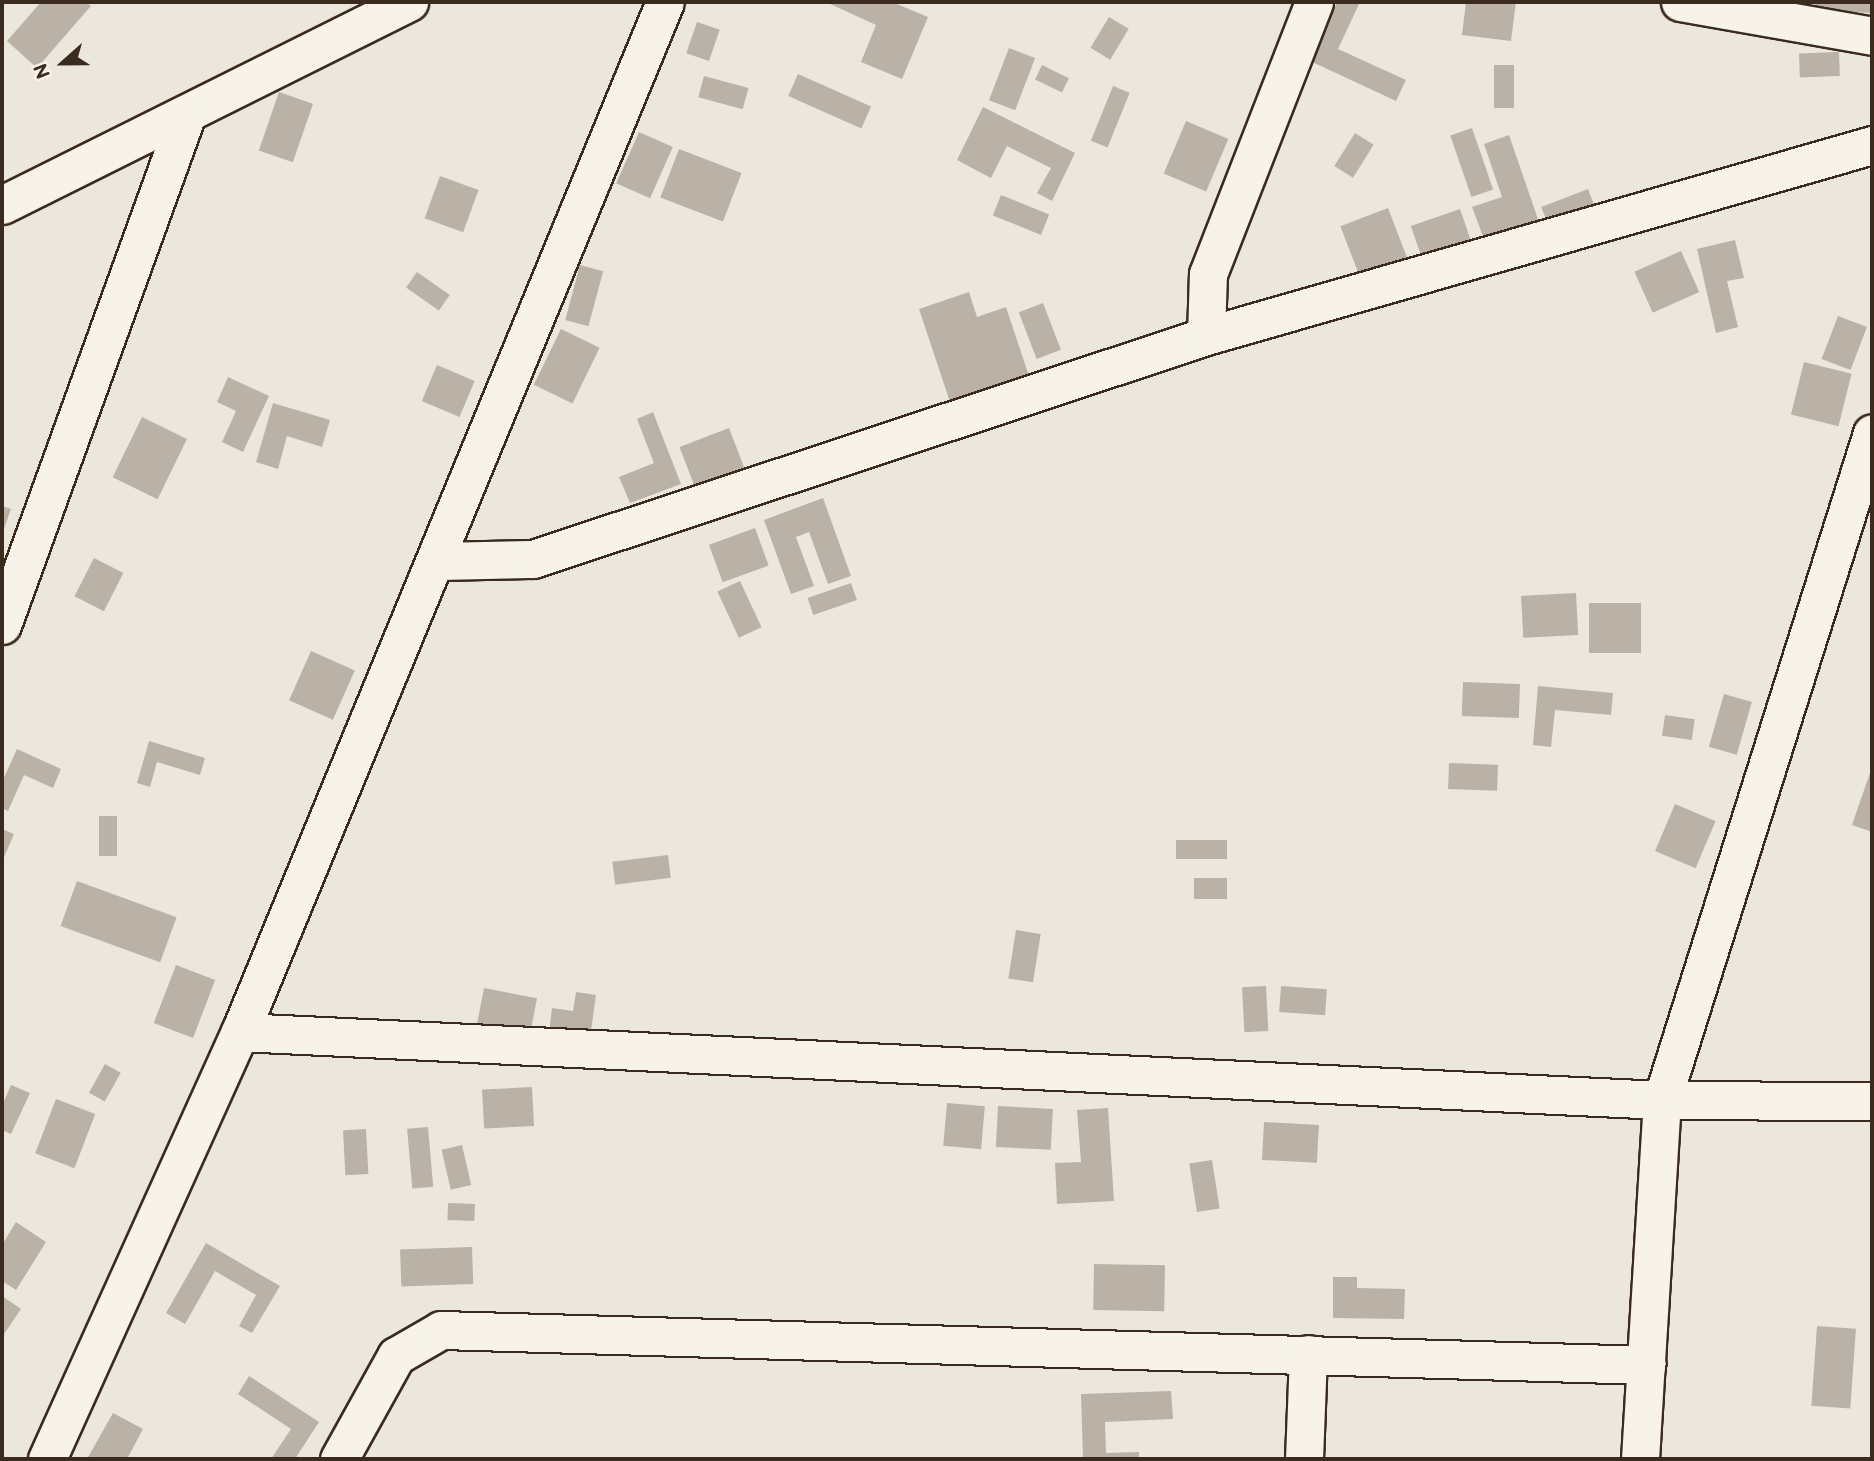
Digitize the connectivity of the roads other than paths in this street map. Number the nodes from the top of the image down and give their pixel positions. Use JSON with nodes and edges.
{"nodes":[{"id":1,"x":409,"y":2,"type":"edge"},
{"id":2,"x":665,"y":2,"type":"edge"},
{"id":3,"x":1314,"y":2,"type":"edge"},
{"id":4,"x":1680,"y":2,"type":"edge"},
{"id":5,"x":1872,"y":36,"type":"edge"},
{"id":6,"x":187,"y":114,"type":"junction"},
{"id":7,"x":1872,"y":145,"type":"edge"},
{"id":8,"x":2,"y":205,"type":"edge"},
{"id":9,"x":1206,"y":336,"type":"junction"},
{"id":10,"x":1872,"y":433,"type":"edge"},
{"id":11,"x":436,"y":561,"type":"junction"},
{"id":12,"x":2,"y":625,"type":"edge"},
{"id":13,"x":240,"y":1031,"type":"junction"},
{"id":14,"x":1662,"y":1100,"type":"junction"},
{"id":15,"x":1872,"y":1101,"type":"edge"},
{"id":16,"x":1308,"y":1354,"type":"junction"},
{"id":17,"x":1646,"y":1365,"type":"junction"},
{"id":18,"x":47,"y":1459,"type":"edge"},
{"id":19,"x":339,"y":1459,"type":"edge"},
{"id":20,"x":1304,"y":1459,"type":"edge"},
{"id":21,"x":1640,"y":1459,"type":"edge"}],
"edges":[{"from":1,"to":6,"type":"street"},
{"from":2,"to":11,"type":"street"},
{"from":3,"to":9,"type":"street"},
{"from":4,"to":5,"type":"street"},
{"from":6,"to":8,"type":"street"},
{"from":6,"to":12,"type":"street"},
{"from":7,"to":9,"type":"street"},
{"from":9,"to":11,"type":"street"},
{"from":10,"to":14,"type":"street"},
{"from":11,"to":13,"type":"street"},
{"from":13,"to":14,"type":"street"},
{"from":13,"to":18,"type":"street"},
{"from":14,"to":15,"type":"street"},
{"from":14,"to":17,"type":"street"},
{"from":16,"to":17,"type":"street"},
{"from":16,"to":19,"type":"street"},
{"from":16,"to":20,"type":"street"},
{"from":17,"to":21,"type":"street"}]}
